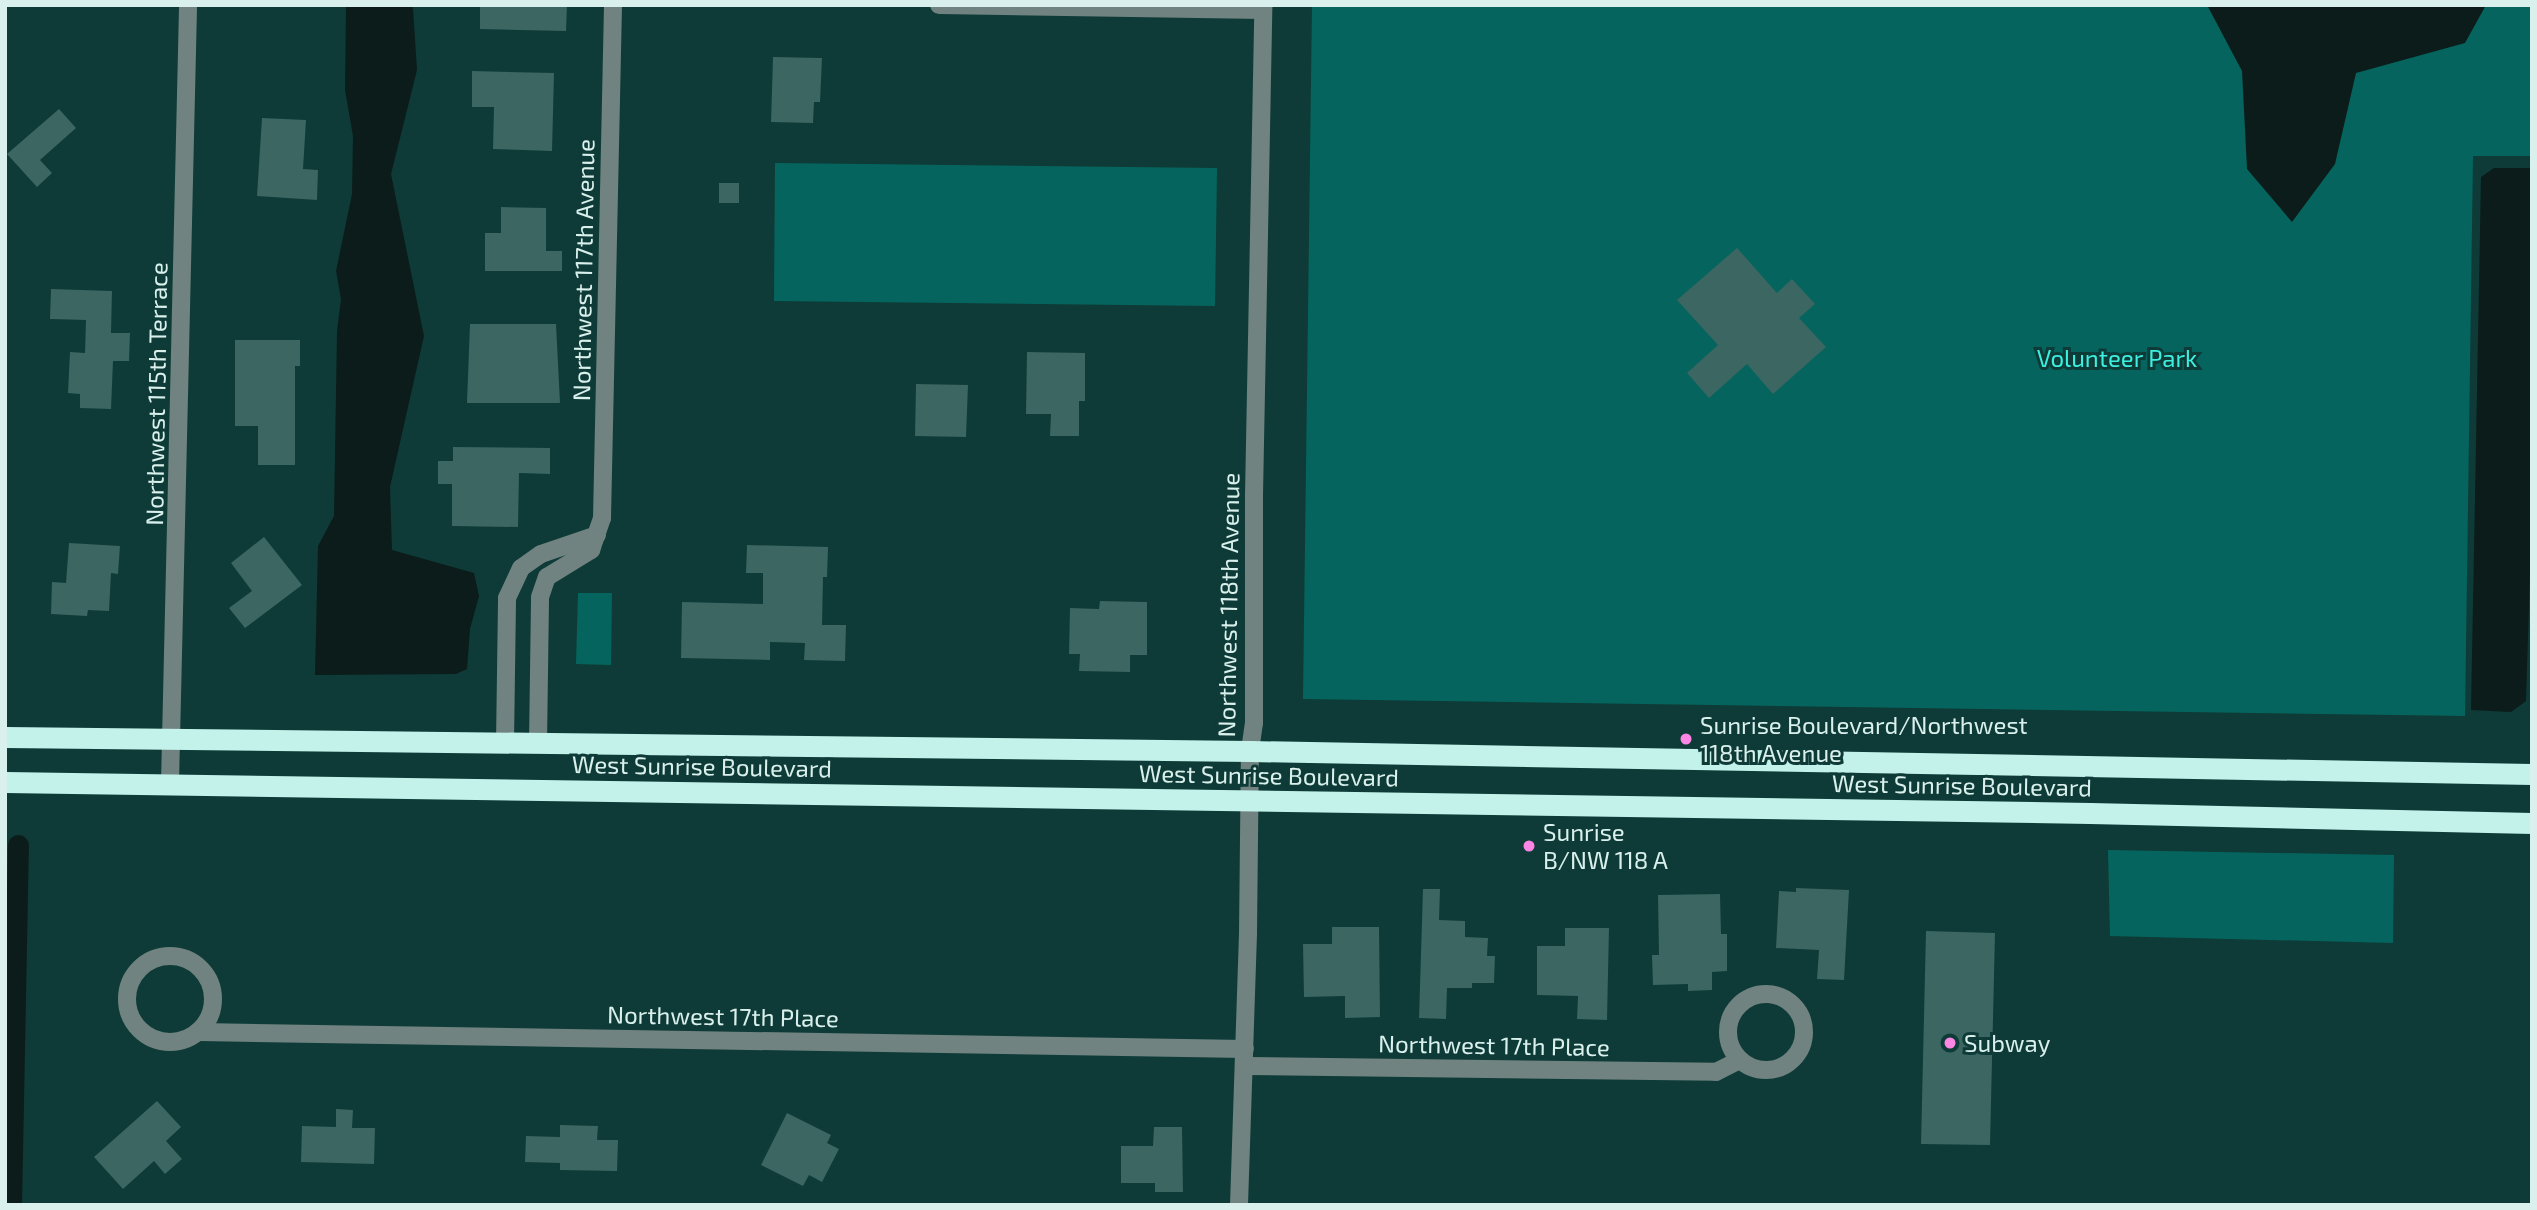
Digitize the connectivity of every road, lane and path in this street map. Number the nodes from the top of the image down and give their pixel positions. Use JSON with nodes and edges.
{"nodes":[{"id":1,"x":188,"y":5,"type":"edge"},
{"id":2,"x":613,"y":5,"type":"edge"},
{"id":3,"x":939,"y":5,"type":"edge"},
{"id":4,"x":1263,"y":8,"type":"edge"},
{"id":5,"x":597,"y":535,"type":"junction"},
{"id":6,"x":506,"y":641,"type":"junction"},
{"id":7,"x":539,"y":642,"type":"junction"},
{"id":8,"x":5,"y":737,"type":"edge"},
{"id":9,"x":171,"y":740,"type":"junction"},
{"id":10,"x":505,"y":744,"type":"junction"},
{"id":11,"x":538,"y":744,"type":"junction"},
{"id":12,"x":1250,"y":751,"type":"junction"},
{"id":13,"x":2532,"y":774,"type":"edge"},
{"id":14,"x":5,"y":782,"type":"edge"},
{"id":15,"x":170,"y":783,"type":"junction"},
{"id":16,"x":1249,"y":802,"type":"junction"},
{"id":17,"x":2532,"y":823,"type":"edge"},
{"id":18,"x":200,"y":1032,"type":"junction"},
{"id":19,"x":1245,"y":1058,"type":"junction"},
{"id":20,"x":1740,"y":1060,"type":"junction"},
{"id":21,"x":1239,"y":1205,"type":"edge"}],
"edges":[{"from":1,"to":9,"type":"street","name":"Northwest 115th Terrace"},
{"from":2,"to":5,"type":"street","name":"Northwest 117th Avenue"},
{"from":3,"to":4,"type":"street"},
{"from":4,"to":12,"type":"street","name":"Northwest 118th Avenue"},
{"from":5,"to":6,"type":"street"},
{"from":5,"to":7,"type":"street"},
{"from":6,"to":7,"type":"street"},
{"from":6,"to":10,"type":"street"},
{"from":7,"to":11,"type":"street"},
{"from":8,"to":9,"type":"highway","name":"West Sunrise Boulevard"},
{"from":9,"to":10,"type":"highway","name":"West Sunrise Boulevard"},
{"from":9,"to":15,"type":"street","name":"Northwest 115th Terrace"},
{"from":10,"to":11,"type":"highway","name":"West Sunrise Boulevard"},
{"from":11,"to":12,"type":"highway","name":"West Sunrise Boulevard"},
{"from":12,"to":13,"type":"highway","name":"West Sunrise Boulevard"},
{"from":12,"to":16,"type":"street","name":"Northwest 118th Avenue"},
{"from":14,"to":15,"type":"highway","name":"West Sunrise Boulevard"},
{"from":15,"to":16,"type":"highway","name":"West Sunrise Boulevard"},
{"from":16,"to":17,"type":"highway","name":"West Sunrise Boulevard"},
{"from":16,"to":19,"type":"street","name":"Northwest 118th Avenue"},
{"from":18,"to":18,"type":"street"},
{"from":18,"to":19,"type":"street","name":"Northwest 17th Place"},
{"from":19,"to":20,"type":"street","name":"Northwest 17th Place"},
{"from":19,"to":21,"type":"street","name":"Northwest 118th Avenue"},
{"from":20,"to":20,"type":"street"}]}
